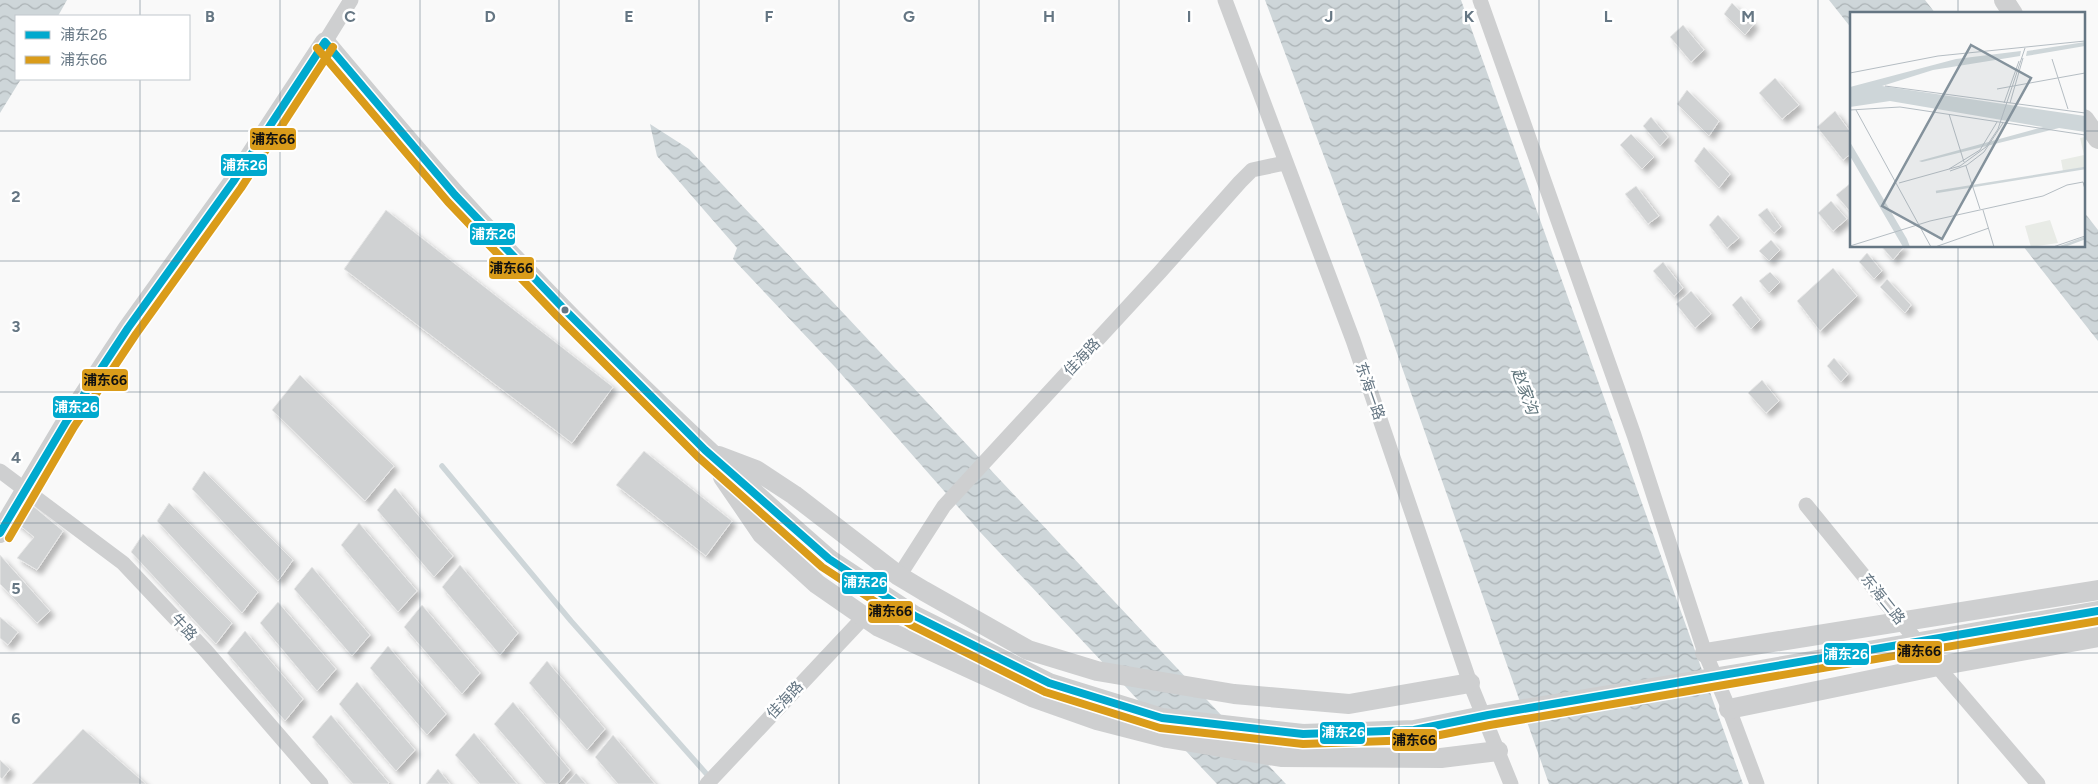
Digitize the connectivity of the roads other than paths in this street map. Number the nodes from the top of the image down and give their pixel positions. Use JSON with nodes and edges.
{"nodes":[{"id":1,"x":351,"y":0,"type":"edge"},
{"id":2,"x":1225,"y":0,"type":"edge"},
{"id":3,"x":1480,"y":0,"type":"edge"},
{"id":4,"x":2004,"y":0,"type":"edge"},
{"id":5,"x":2012,"y":12,"type":"edge"},
{"id":6,"x":325,"y":42,"type":"junction"},
{"id":7,"x":2086,"y":122,"type":"edge"},
{"id":8,"x":2098,"y":139,"type":"edge"},
{"id":9,"x":1285,"y":163,"type":"junction"},
{"id":10,"x":705,"y":450,"type":"junction"},
{"id":11,"x":0,"y":471,"type":"edge"},
{"id":12,"x":26,"y":492,"type":"junction"},
{"id":13,"x":1806,"y":505,"type":"dead end"},
{"id":14,"x":0,"y":533,"type":"edge"},
{"id":15,"x":899,"y":576,"type":"junction"},
{"id":16,"x":2098,"y":590,"type":"edge"},
{"id":17,"x":2098,"y":611,"type":"edge"},
{"id":18,"x":864,"y":616,"type":"junction"},
{"id":19,"x":1901,"y":621,"type":"junction"},
{"id":20,"x":2098,"y":637,"type":"edge"},
{"id":21,"x":1705,"y":653,"type":"junction"},
{"id":22,"x":1938,"y":666,"type":"junction"},
{"id":23,"x":1470,"y":683,"type":"junction"},
{"id":24,"x":1730,"y":709,"type":"junction"},
{"id":25,"x":1498,"y":752,"type":"junction"},
{"id":26,"x":321,"y":784,"type":"edge"},
{"id":27,"x":706,"y":784,"type":"edge"},
{"id":28,"x":1511,"y":784,"type":"edge"},
{"id":29,"x":1757,"y":784,"type":"edge"},
{"id":30,"x":2038,"y":784,"type":"edge"}],
"edges":[{"from":1,"to":6,"type":"street"},
{"from":2,"to":9,"type":"street","name":"东海一路"},
{"from":3,"to":21,"type":"street"},
{"from":4,"to":5,"type":"street"},
{"from":6,"to":10,"type":"street"},
{"from":6,"to":12,"type":"street"},
{"from":7,"to":8,"type":"street"},
{"from":9,"to":15,"type":"street","name":"佳海路"},
{"from":9,"to":23,"type":"street","name":"东海一路"},
{"from":10,"to":15,"type":"street"},
{"from":10,"to":17,"type":"street","bridge":true},
{"from":10,"to":18,"type":"street"},
{"from":11,"to":12,"type":"street","name":"牛路"},
{"from":12,"to":14,"type":"street"},
{"from":12,"to":26,"type":"street","name":"牛路"},
{"from":13,"to":19,"type":"street","name":"东海二路"},
{"from":15,"to":23,"type":"street"},
{"from":16,"to":19,"type":"street"},
{"from":18,"to":25,"type":"street"},
{"from":18,"to":27,"type":"street","name":"佳海路"},
{"from":19,"to":21,"type":"street"},
{"from":19,"to":22,"type":"street","name":"东海二路"},
{"from":20,"to":22,"type":"street"},
{"from":21,"to":24,"type":"street"},
{"from":22,"to":24,"type":"street"},
{"from":22,"to":30,"type":"street","name":"东海二路"},
{"from":23,"to":25,"type":"street","name":"东海一路"},
{"from":24,"to":29,"type":"street"},
{"from":25,"to":28,"type":"street","name":"东海一路"}]}
